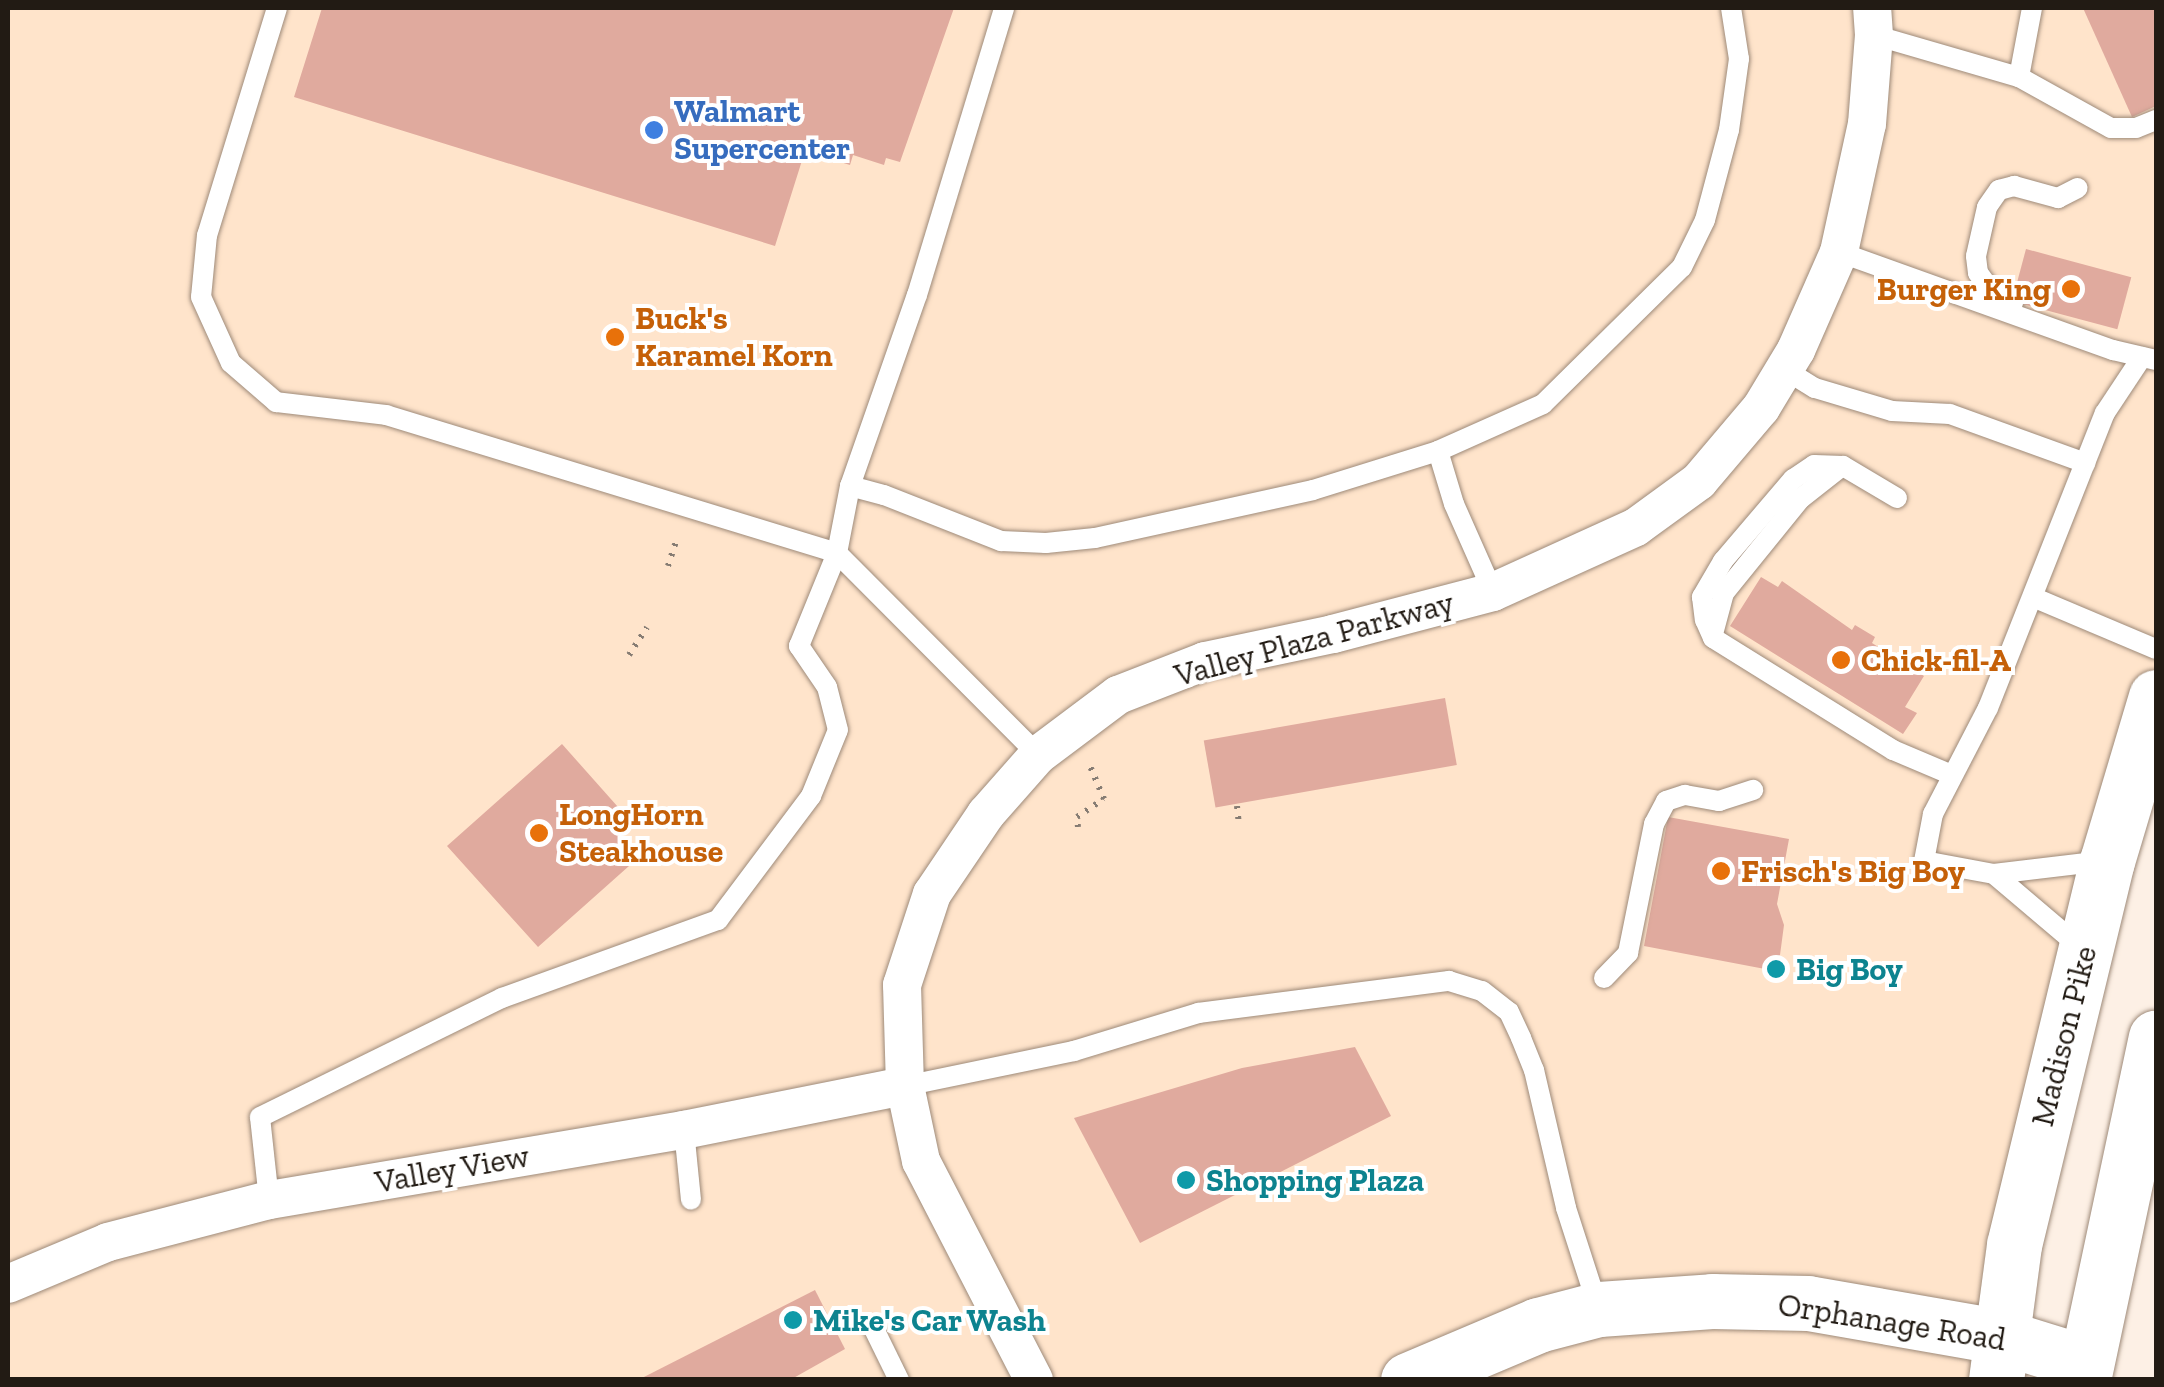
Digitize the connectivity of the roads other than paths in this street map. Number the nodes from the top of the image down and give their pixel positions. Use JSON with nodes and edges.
{"nodes":[{"id":1,"x":278,"y":8,"type":"edge"},
{"id":2,"x":1004,"y":8,"type":"edge"},
{"id":3,"x":1732,"y":8,"type":"edge"},
{"id":4,"x":2032,"y":8,"type":"edge"},
{"id":5,"x":1873,"y":21,"type":"edge"},
{"id":6,"x":2019,"y":77,"type":"junction"},
{"id":7,"x":2156,"y":120,"type":"edge"},
{"id":8,"x":2078,"y":188,"type":"dead end"},
{"id":9,"x":1839,"y":252,"type":"junction"},
{"id":10,"x":2082,"y":338,"type":"junction"},
{"id":11,"x":2149,"y":359,"type":"edge"},
{"id":12,"x":1784,"y":369,"type":"junction"},
{"id":13,"x":1438,"y":452,"type":"junction"},
{"id":14,"x":2085,"y":463,"type":"junction"},
{"id":15,"x":850,"y":486,"type":"junction"},
{"id":16,"x":1897,"y":498,"type":"dead end"},
{"id":17,"x":837,"y":553,"type":"junction"},
{"id":18,"x":1493,"y":592,"type":"junction"},
{"id":19,"x":2035,"y":598,"type":"junction"},
{"id":20,"x":2156,"y":649,"type":"edge"},
{"id":21,"x":2156,"y":697,"type":"edge"},
{"id":22,"x":1038,"y":755,"type":"junction"},
{"id":23,"x":1952,"y":775,"type":"junction"},
{"id":24,"x":1753,"y":790,"type":"dead end"},
{"id":25,"x":2107,"y":861,"type":"junction"},
{"id":26,"x":1994,"y":874,"type":"junction"},
{"id":27,"x":2085,"y":951,"type":"junction"},
{"id":28,"x":1604,"y":978,"type":"dead end"},
{"id":29,"x":2156,"y":1038,"type":"edge"},
{"id":30,"x":905,"y":1086,"type":"junction"},
{"id":31,"x":684,"y":1130,"type":"junction"},
{"id":32,"x":269,"y":1200,"type":"junction"},
{"id":33,"x":691,"y":1200,"type":"dead end"},
{"id":34,"x":8,"y":1284,"type":"edge"},
{"id":35,"x":1599,"y":1309,"type":"junction"},
{"id":36,"x":873,"y":1327,"type":"dead end"},
{"id":37,"x":1999,"y":1358,"type":"edge"},
{"id":38,"x":1435,"y":1373,"type":"edge"},
{"id":39,"x":2094,"y":1374,"type":"edge"},
{"id":40,"x":900,"y":1380,"type":"edge"},
{"id":41,"x":1034,"y":1380,"type":"edge"}],
"edges":[{"from":1,"to":17,"type":"lane"},
{"from":2,"to":15,"type":"lane"},
{"from":3,"to":13,"type":"lane"},
{"from":4,"to":6,"type":"lane"},
{"from":5,"to":6,"type":"lane"},
{"from":5,"to":9,"type":"street","name":"Valley Plaza Parkway"},
{"from":6,"to":7,"type":"lane"},
{"from":8,"to":10,"type":"lane"},
{"from":9,"to":10,"type":"lane"},
{"from":9,"to":12,"type":"street","name":"Valley Plaza Parkway"},
{"from":10,"to":11,"type":"lane"},
{"from":11,"to":14,"type":"lane"},
{"from":12,"to":14,"type":"lane"},
{"from":12,"to":18,"type":"street","name":"Valley Plaza Parkway"},
{"from":13,"to":15,"type":"lane"},
{"from":13,"to":18,"type":"lane"},
{"from":14,"to":19,"type":"lane"},
{"from":15,"to":17,"type":"lane"},
{"from":16,"to":23,"type":"lane"},
{"from":17,"to":22,"type":"lane"},
{"from":17,"to":32,"type":"lane"},
{"from":18,"to":22,"type":"street","name":"Valley Plaza Parkway"},
{"from":19,"to":20,"type":"lane"},
{"from":19,"to":23,"type":"lane"},
{"from":21,"to":25,"type":"main road","name":"Madison Pike"},
{"from":22,"to":30,"type":"street","name":"Valley Plaza Parkway"},
{"from":23,"to":26,"type":"lane"},
{"from":24,"to":28,"type":"lane"},
{"from":25,"to":26,"type":"lane"},
{"from":25,"to":27,"type":"main road","name":"Madison Pike"},
{"from":26,"to":27,"type":"lane"},
{"from":27,"to":37,"type":"main road","name":"Madison Pike"},
{"from":29,"to":39,"type":"main road"},
{"from":30,"to":31,"type":"street","name":"Valley View"},
{"from":30,"to":35,"type":"lane"},
{"from":30,"to":41,"type":"street","name":"Valley Plaza Parkway"},
{"from":31,"to":32,"type":"street","name":"Valley View"},
{"from":31,"to":33,"type":"lane"},
{"from":32,"to":34,"type":"street","name":"Valley View"},
{"from":35,"to":37,"type":"main road","name":"Orphanage Road"},
{"from":35,"to":38,"type":"main road","name":"Orphanage Road"},
{"from":36,"to":40,"type":"lane"},
{"from":37,"to":39,"type":"main road","name":"Orphanage Road"}]}
